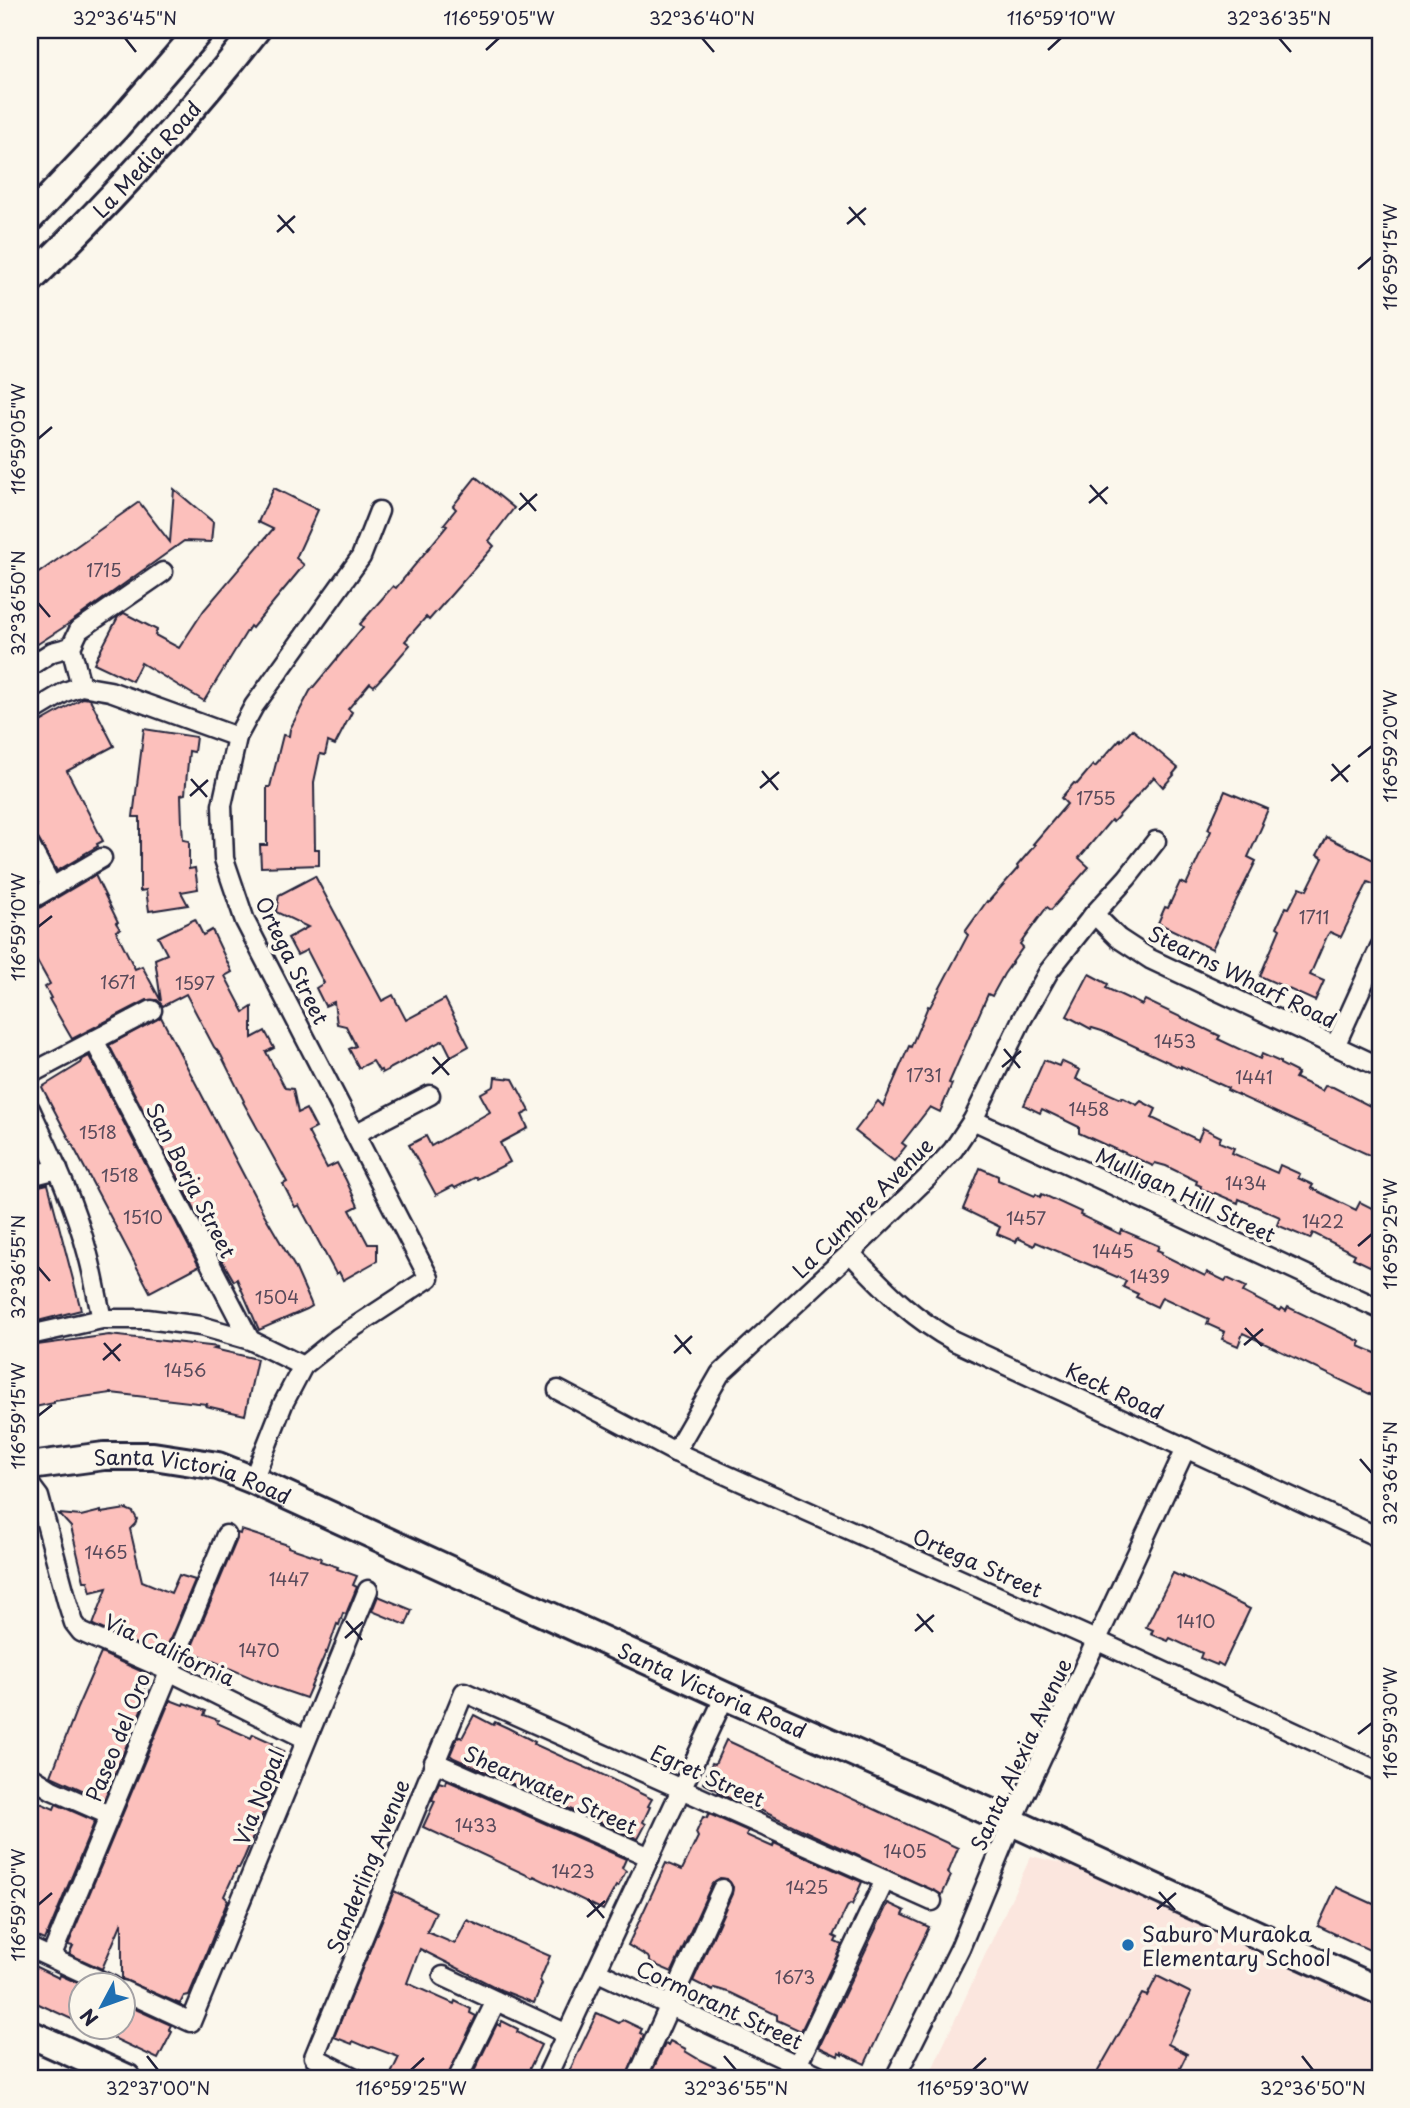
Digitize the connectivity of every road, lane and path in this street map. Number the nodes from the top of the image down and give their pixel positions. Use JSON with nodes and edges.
{"nodes":[{"id":1,"x":200,"y":30,"type":"edge"},
{"id":2,"x":256,"y":30,"type":"edge"},
{"id":3,"x":30,"y":218,"type":"edge"},
{"id":4,"x":30,"y":280,"type":"edge"},
{"id":5,"x":379,"y":511,"type":"dead end"},
{"id":6,"x":163,"y":572,"type":"dead end"},
{"id":7,"x":71,"y":646,"type":"junction"},
{"id":8,"x":30,"y":666,"type":"edge"},
{"id":9,"x":81,"y":686,"type":"junction"},
{"id":10,"x":30,"y":713,"type":"edge"},
{"id":11,"x":237,"y":737,"type":"junction"},
{"id":12,"x":1156,"y":841,"type":"dead end"},
{"id":13,"x":30,"y":846,"type":"edge"},
{"id":14,"x":102,"y":858,"type":"dead end"},
{"id":15,"x":52,"y":887,"type":"junction"},
{"id":16,"x":30,"y":900,"type":"edge"},
{"id":17,"x":1094,"y":914,"type":"junction"},
{"id":18,"x":1380,"y":947,"type":"edge"},
{"id":19,"x":152,"y":1010,"type":"dead end"},
{"id":20,"x":94,"y":1040,"type":"junction"},
{"id":21,"x":1335,"y":1046,"type":"junction"},
{"id":22,"x":1380,"y":1067,"type":"edge"},
{"id":23,"x":30,"y":1074,"type":"edge"},
{"id":24,"x":430,"y":1095,"type":"dead end"},
{"id":25,"x":30,"y":1109,"type":"edge"},
{"id":26,"x":973,"y":1120,"type":"junction"},
{"id":27,"x":355,"y":1135,"type":"junction"},
{"id":28,"x":58,"y":1169,"type":"junction"},
{"id":29,"x":30,"y":1176,"type":"edge"},
{"id":30,"x":850,"y":1253,"type":"junction"},
{"id":31,"x":1380,"y":1309,"type":"edge"},
{"id":32,"x":102,"y":1319,"type":"junction"},
{"id":33,"x":30,"y":1335,"type":"edge"},
{"id":34,"x":250,"y":1340,"type":"junction"},
{"id":35,"x":303,"y":1366,"type":"junction"},
{"id":36,"x":558,"y":1390,"type":"dead end"},
{"id":37,"x":1186,"y":1448,"type":"junction"},
{"id":38,"x":675,"y":1452,"type":"junction"},
{"id":39,"x":30,"y":1466,"type":"edge"},
{"id":40,"x":253,"y":1480,"type":"junction"},
{"id":41,"x":30,"y":1485,"type":"edge"},
{"id":42,"x":226,"y":1535,"type":"dead end"},
{"id":43,"x":1380,"y":1538,"type":"edge"},
{"id":44,"x":368,"y":1590,"type":"dead end"},
{"id":45,"x":1098,"y":1641,"type":"junction"},
{"id":46,"x":169,"y":1671,"type":"junction"},
{"id":47,"x":464,"y":1692,"type":"joint"},
{"id":48,"x":725,"y":1696,"type":"junction"},
{"id":49,"x":306,"y":1740,"type":"junction"},
{"id":50,"x":434,"y":1762,"type":"junction"},
{"id":51,"x":1380,"y":1772,"type":"edge"},
{"id":52,"x":30,"y":1776,"type":"edge"},
{"id":53,"x":682,"y":1788,"type":"junction"},
{"id":54,"x":109,"y":1815,"type":"junction"},
{"id":55,"x":1012,"y":1822,"type":"junction"},
{"id":56,"x":650,"y":1857,"type":"junction"},
{"id":57,"x":885,"y":1880,"type":"junction"},
{"id":58,"x":722,"y":1889,"type":"dead end"},
{"id":59,"x":932,"y":1901,"type":"dead end"},
{"id":60,"x":30,"y":1948,"type":"edge"},
{"id":61,"x":51,"y":1958,"type":"junction"},
{"id":62,"x":596,"y":1971,"type":"junction"},
{"id":63,"x":82,"y":1972,"type":"edge"},
{"id":64,"x":443,"y":1976,"type":"dead end"},
{"id":65,"x":1380,"y":1991,"type":"edge"},
{"id":66,"x":136,"y":1996,"type":"edge"},
{"id":67,"x":496,"y":2001,"type":"junction"},
{"id":68,"x":669,"y":2005,"type":"junction"},
{"id":69,"x":30,"y":2034,"type":"edge"},
{"id":70,"x":567,"y":2034,"type":"junction"},
{"id":71,"x":794,"y":2072,"type":"edge"},
{"id":72,"x":127,"y":2078,"type":"edge"},
{"id":73,"x":355,"y":2078,"type":"edge"},
{"id":74,"x":458,"y":2078,"type":"edge"},
{"id":75,"x":546,"y":2078,"type":"edge"},
{"id":76,"x":636,"y":2078,"type":"edge"},
{"id":77,"x":825,"y":2078,"type":"edge"},
{"id":78,"x":895,"y":2078,"type":"edge"}],
"edges":[{"from":1,"to":3,"type":"street","name":"La Media Road"},
{"from":2,"to":4,"type":"street","name":"La Media Road"},
{"from":5,"to":11,"type":"street","name":"Ortega Street"},
{"from":6,"to":7,"type":"street"},
{"from":7,"to":8,"type":"street"},
{"from":7,"to":9,"type":"street"},
{"from":9,"to":10,"type":"street"},
{"from":9,"to":11,"type":"street"},
{"from":11,"to":27,"type":"street","name":"Ortega Street"},
{"from":12,"to":17,"type":"street","name":"La Cumbre Avenue"},
{"from":13,"to":15,"type":"street"},
{"from":14,"to":15,"type":"street"},
{"from":15,"to":16,"type":"street"},
{"from":17,"to":21,"type":"street","name":"Stearns Wharf Road"},
{"from":17,"to":26,"type":"street","name":"La Cumbre Avenue"},
{"from":18,"to":21,"type":"street"},
{"from":19,"to":20,"type":"street"},
{"from":20,"to":23,"type":"street"},
{"from":20,"to":34,"type":"street","name":"San Borja Street"},
{"from":21,"to":22,"type":"street","name":"Stearns Wharf Road"},
{"from":24,"to":27,"type":"street"},
{"from":25,"to":28,"type":"street"},
{"from":26,"to":30,"type":"street","name":"La Cumbre Avenue"},
{"from":26,"to":31,"type":"street","name":"Mulligan Hill Street"},
{"from":27,"to":35,"type":"street","name":"Ortega Street"},
{"from":28,"to":29,"type":"street"},
{"from":28,"to":32,"type":"street"},
{"from":30,"to":37,"type":"street","name":"Keck Road"},
{"from":30,"to":38,"type":"street","name":"La Cumbre Avenue"},
{"from":32,"to":33,"type":"street"},
{"from":32,"to":34,"type":"street"},
{"from":34,"to":35,"type":"street"},
{"from":35,"to":40,"type":"street"},
{"from":36,"to":38,"type":"street","name":"Ortega Street"},
{"from":37,"to":43,"type":"street","name":"Keck Road"},
{"from":37,"to":45,"type":"street","name":"Santa Alexia Avenue"},
{"from":38,"to":45,"type":"street","name":"Ortega Street"},
{"from":39,"to":40,"type":"street","name":"Santa Victoria Road"},
{"from":40,"to":48,"type":"street","name":"Santa Victoria Road"},
{"from":41,"to":46,"type":"street","name":"Via California"},
{"from":42,"to":46,"type":"street","name":"Paseo del Oro"},
{"from":44,"to":49,"type":"street","name":"Via Nopal"},
{"from":45,"to":51,"type":"street","name":"Ortega Street"},
{"from":45,"to":55,"type":"street","name":"Santa Alexia Avenue"},
{"from":46,"to":49,"type":"street","name":"Via California"},
{"from":46,"to":54,"type":"street","name":"Paseo del Oro"},
{"from":47,"to":50,"type":"street","name":"Sanderling Avenue"},
{"from":47,"to":53,"type":"street","name":"Egret Street"},
{"from":48,"to":53,"type":"street"},
{"from":48,"to":55,"type":"street","name":"Santa Victoria Road"},
{"from":49,"to":66,"type":"street","name":"Via Nopal"},
{"from":50,"to":56,"type":"street","name":"Shearwater Street"},
{"from":50,"to":73,"type":"street","name":"Sanderling Avenue"},
{"from":52,"to":54,"type":"street"},
{"from":53,"to":56,"type":"street"},
{"from":53,"to":57,"type":"street","name":"Egret Street"},
{"from":54,"to":61,"type":"street","name":"Paseo del Oro"},
{"from":55,"to":65,"type":"street","name":"Santa Victoria Road"},
{"from":55,"to":78,"type":"street","name":"Santa Alexia Avenue"},
{"from":56,"to":62,"type":"street"},
{"from":57,"to":59,"type":"street","name":"Egret Street"},
{"from":57,"to":71,"type":"street"},
{"from":58,"to":68,"type":"street"},
{"from":60,"to":61,"type":"street"},
{"from":61,"to":63,"type":"street"},
{"from":62,"to":68,"type":"street","name":"Cormorant Street"},
{"from":62,"to":70,"type":"street"},
{"from":64,"to":67,"type":"street"},
{"from":67,"to":70,"type":"street"},
{"from":67,"to":74,"type":"street"},
{"from":68,"to":71,"type":"street","name":"Cormorant Street"},
{"from":68,"to":76,"type":"street"},
{"from":69,"to":72,"type":"street"},
{"from":70,"to":75,"type":"street"},
{"from":71,"to":77,"type":"street","name":"Cormorant Street"}]}
